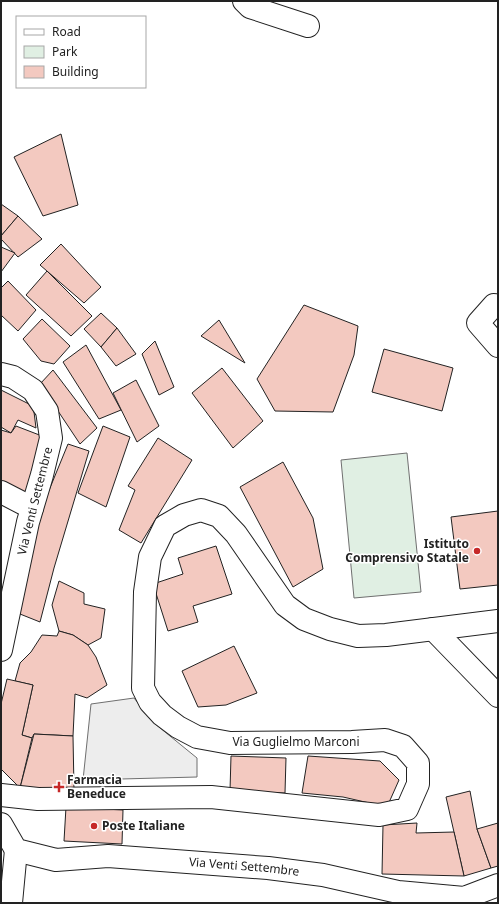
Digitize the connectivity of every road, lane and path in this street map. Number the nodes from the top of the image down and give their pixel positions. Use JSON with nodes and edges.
{"nodes":[{"id":1,"x":244,"y":1,"type":"edge"},
{"id":2,"x":308,"y":26,"type":"dead end"},
{"id":3,"x":498,"y":306,"type":"edge"},
{"id":4,"x":498,"y":346,"type":"edge"},
{"id":5,"x":1,"y":374,"type":"edge"},
{"id":6,"x":1,"y":492,"type":"edge"},
{"id":7,"x":32,"y":508,"type":"junction"},
{"id":8,"x":498,"y":621,"type":"edge"},
{"id":9,"x":433,"y":629,"type":"junction"},
{"id":10,"x":1,"y":650,"type":"edge"},
{"id":11,"x":498,"y":696,"type":"edge"},
{"id":12,"x":1,"y":795,"type":"edge"},
{"id":13,"x":1,"y":824,"type":"edge"},
{"id":14,"x":16,"y":850,"type":"junction"},
{"id":15,"x":498,"y":885,"type":"edge"},
{"id":16,"x":11,"y":903,"type":"edge"}],
"edges":[{"from":1,"to":2,"type":"street"},
{"from":3,"to":4,"type":"street"},
{"from":5,"to":7,"type":"street","name":"Via Venti Settembre"},
{"from":6,"to":7,"type":"street"},
{"from":7,"to":10,"type":"street","name":"Via Venti Settembre"},
{"from":8,"to":9,"type":"street","name":"Via Guglielmo Marconi"},
{"from":9,"to":11,"type":"street"},
{"from":9,"to":12,"type":"street","name":"Via Guglielmo Marconi"},
{"from":13,"to":14,"type":"street"},
{"from":14,"to":15,"type":"street","name":"Via Venti Settembre"},
{"from":14,"to":16,"type":"street"}]}
